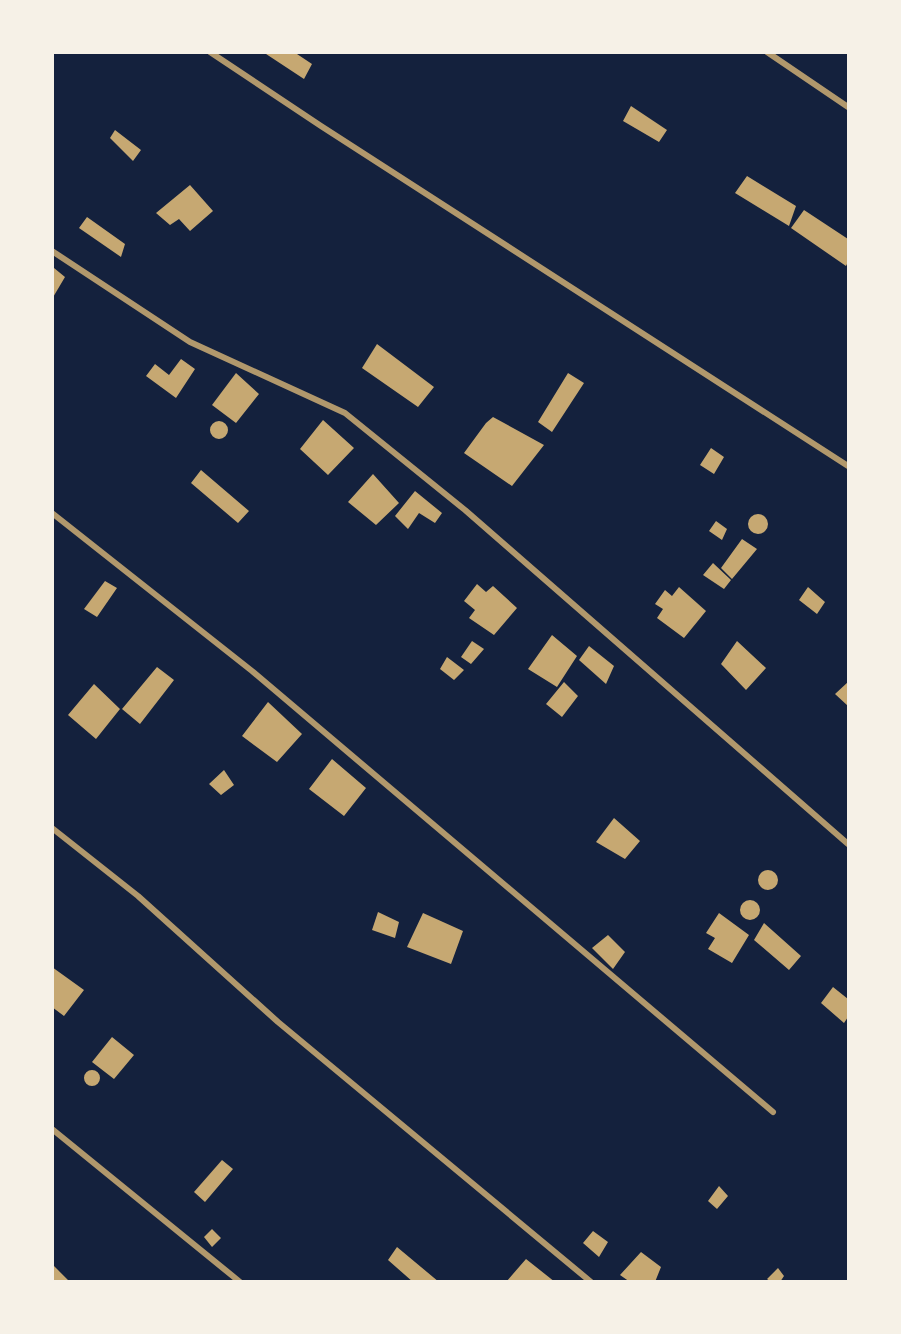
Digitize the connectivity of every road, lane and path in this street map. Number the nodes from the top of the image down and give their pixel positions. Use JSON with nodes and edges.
{"nodes":[{"id":1,"x":210,"y":52,"type":"edge"},
{"id":2,"x":767,"y":52,"type":"edge"},
{"id":3,"x":849,"y":107,"type":"edge"},
{"id":4,"x":52,"y":251,"type":"edge"},
{"id":5,"x":849,"y":466,"type":"edge"},
{"id":6,"x":52,"y":513,"type":"edge"},
{"id":7,"x":52,"y":828,"type":"edge"},
{"id":8,"x":849,"y":844,"type":"edge"},
{"id":9,"x":773,"y":1112,"type":"dead end"},
{"id":10,"x":52,"y":1129,"type":"edge"},
{"id":11,"x":240,"y":1281,"type":"edge"},
{"id":12,"x":591,"y":1281,"type":"edge"}],
"edges":[{"from":1,"to":5,"type":"street"},
{"from":2,"to":3,"type":"street"},
{"from":4,"to":8,"type":"street"},
{"from":6,"to":9,"type":"street"},
{"from":7,"to":12,"type":"street"},
{"from":10,"to":11,"type":"street"}]}
